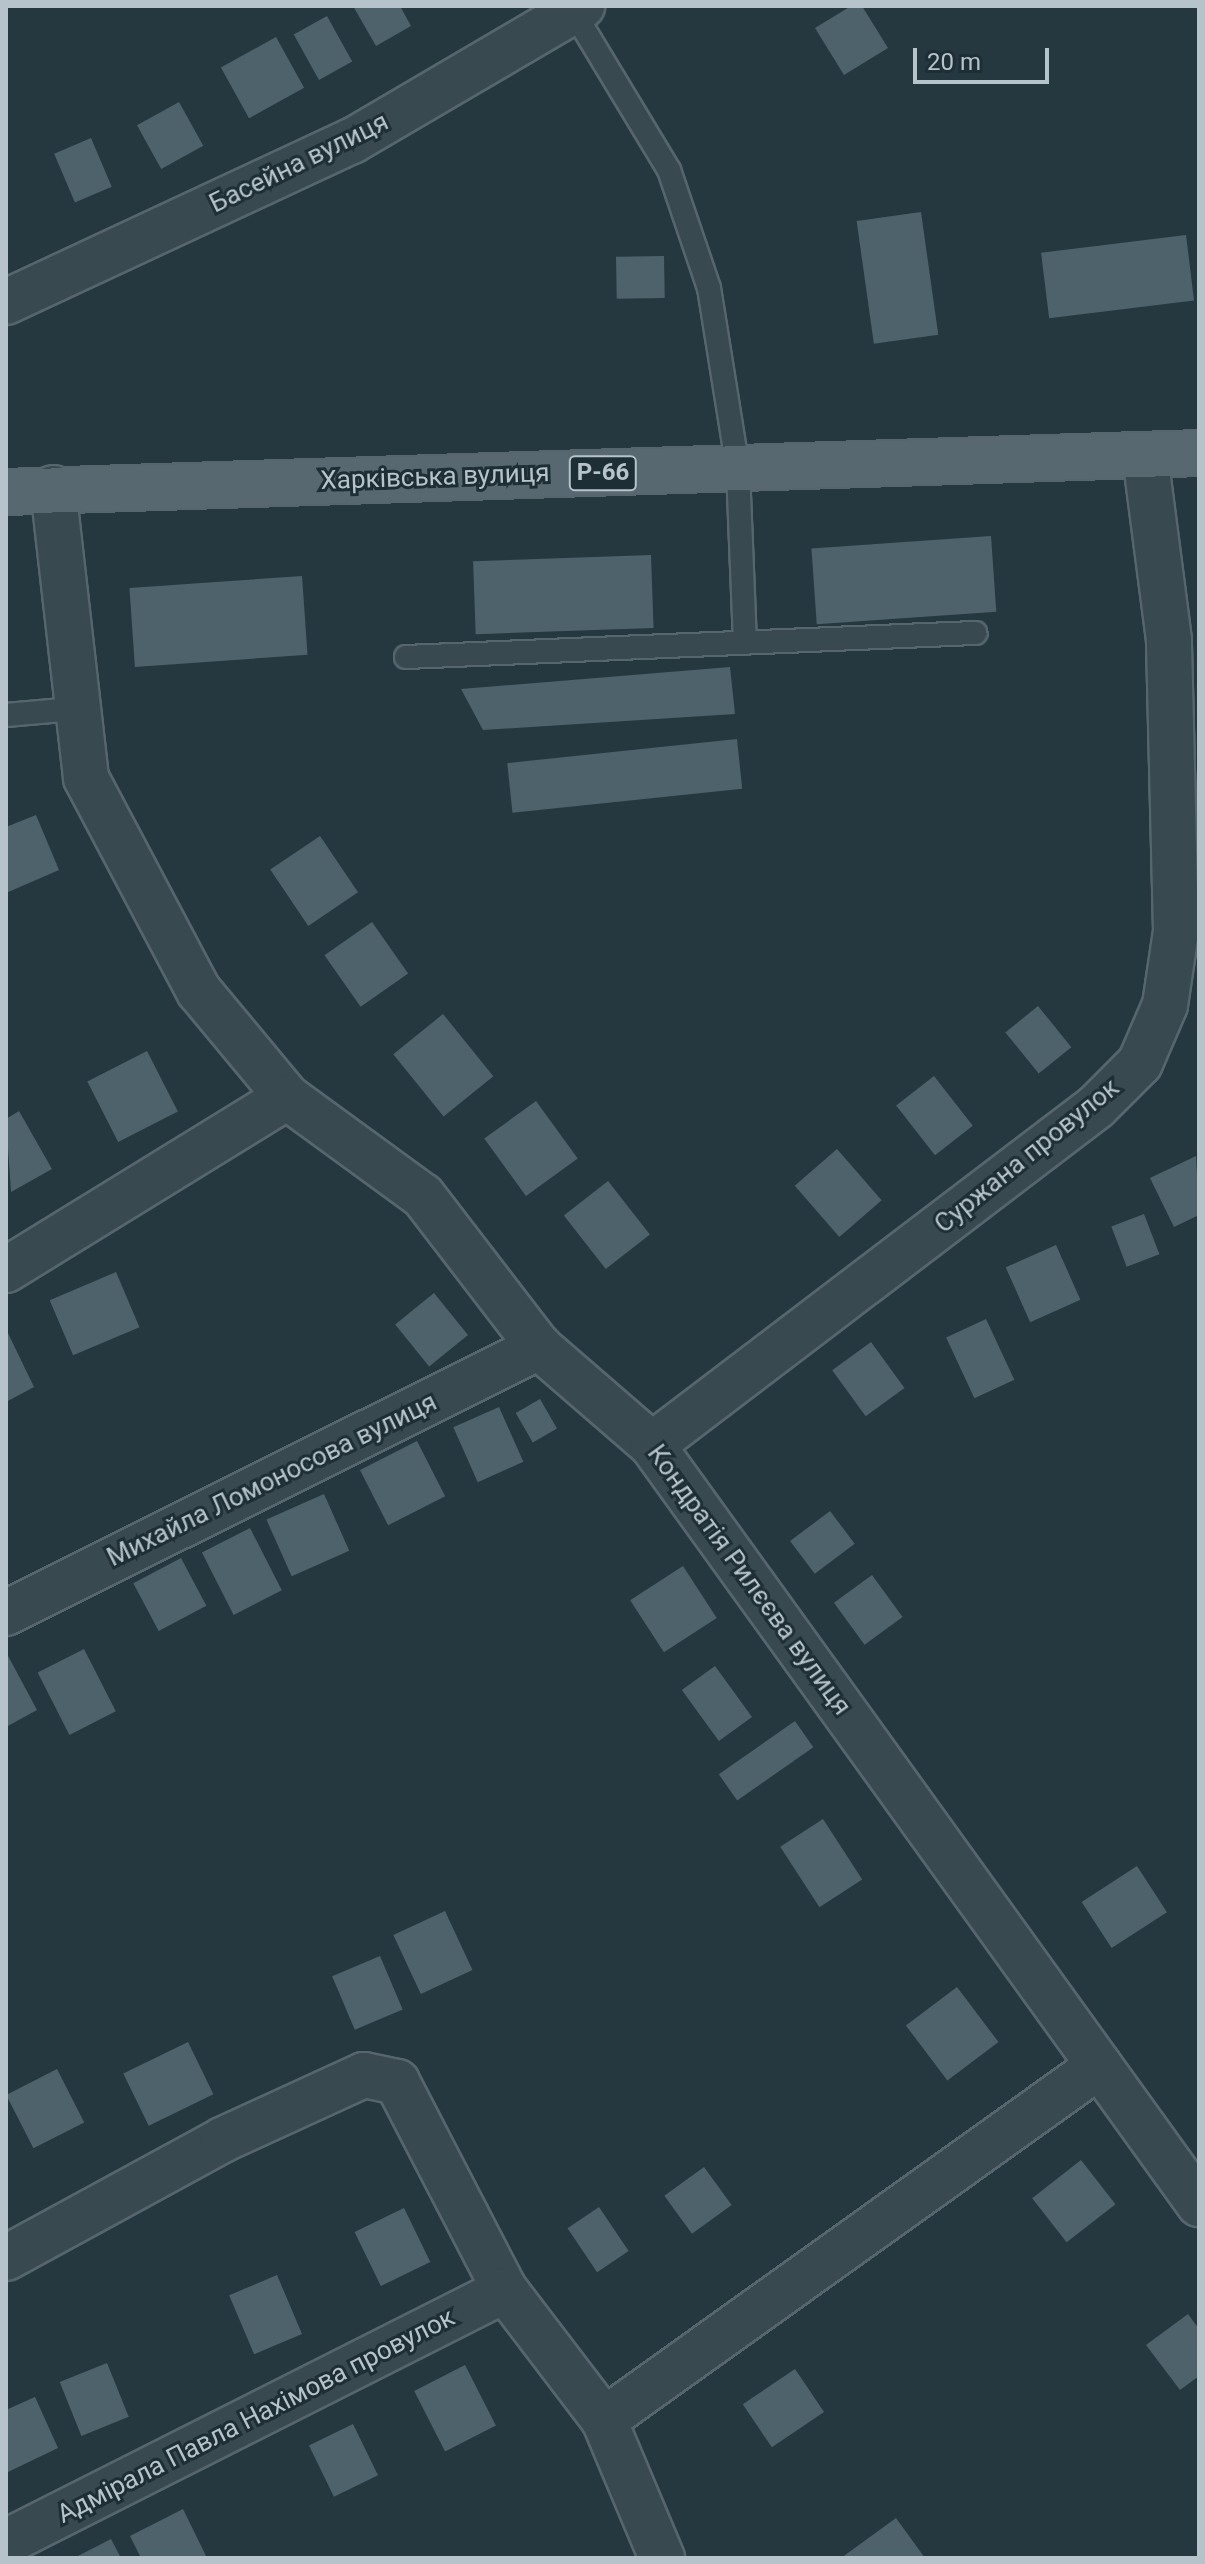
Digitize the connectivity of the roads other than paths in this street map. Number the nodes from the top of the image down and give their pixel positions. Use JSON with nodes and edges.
{"nodes":[{"id":1,"x":578,"y":8,"type":"edge"},
{"id":2,"x":6,"y":302,"type":"edge"},
{"id":3,"x":1199,"y":453,"type":"edge"},
{"id":4,"x":1145,"y":456,"type":"junction"},
{"id":5,"x":738,"y":469,"type":"junction"},
{"id":6,"x":53,"y":488,"type":"junction"},
{"id":7,"x":6,"y":492,"type":"edge"},
{"id":8,"x":975,"y":633,"type":"dead end"},
{"id":9,"x":745,"y":643,"type":"junction"},
{"id":10,"x":406,"y":657,"type":"dead end"},
{"id":11,"x":74,"y":709,"type":"junction"},
{"id":12,"x":6,"y":715,"type":"edge"},
{"id":13,"x":287,"y":1097,"type":"junction"},
{"id":14,"x":6,"y":1270,"type":"edge"},
{"id":15,"x":539,"y":1347,"type":"junction"},
{"id":16,"x":652,"y":1445,"type":"junction"},
{"id":17,"x":6,"y":1613,"type":"edge"},
{"id":18,"x":1099,"y":2066,"type":"junction"},
{"id":19,"x":1199,"y":2204,"type":"edge"},
{"id":20,"x":6,"y":2258,"type":"edge"},
{"id":21,"x":505,"y":2290,"type":"junction"},
{"id":22,"x":604,"y":2420,"type":"junction"},
{"id":23,"x":6,"y":2542,"type":"edge"},
{"id":24,"x":662,"y":2558,"type":"edge"}],
"edges":[{"from":1,"to":2,"type":"street","name":"Басейна вулиця"},
{"from":1,"to":5,"type":"lane"},
{"from":3,"to":4,"type":"main road","name":"Харківська вулиця","number":"Р-66"},
{"from":4,"to":5,"type":"main road","name":"Харківська вулиця","number":"Р-66"},
{"from":4,"to":16,"type":"street","name":"Суржана провулок"},
{"from":5,"to":6,"type":"main road","name":"Харківська вулиця","number":"Р-66"},
{"from":5,"to":9,"type":"lane"},
{"from":6,"to":7,"type":"main road","name":"Харківська вулиця","number":"Р-66"},
{"from":6,"to":11,"type":"street","name":"Кондратія Рилєєва вулиця"},
{"from":8,"to":9,"type":"lane"},
{"from":9,"to":10,"type":"lane"},
{"from":11,"to":12,"type":"lane"},
{"from":11,"to":13,"type":"street","name":"Кондратія Рилєєва вулиця"},
{"from":13,"to":14,"type":"street"},
{"from":13,"to":15,"type":"street","name":"Кондратія Рилєєва вулиця"},
{"from":15,"to":16,"type":"street","name":"Кондратія Рилєєва вулиця"},
{"from":15,"to":17,"type":"street","name":"Михайла Ломоносова вулиця"},
{"from":16,"to":18,"type":"street","name":"Кондратія Рилєєва вулиця"},
{"from":18,"to":19,"type":"street","name":"Кондратія Рилєєва вулиця"},
{"from":18,"to":22,"type":"street"},
{"from":20,"to":21,"type":"street"},
{"from":21,"to":22,"type":"street"},
{"from":21,"to":23,"type":"street","name":"Адмірала Павла Нахімова провулок"},
{"from":22,"to":24,"type":"street"}]}
